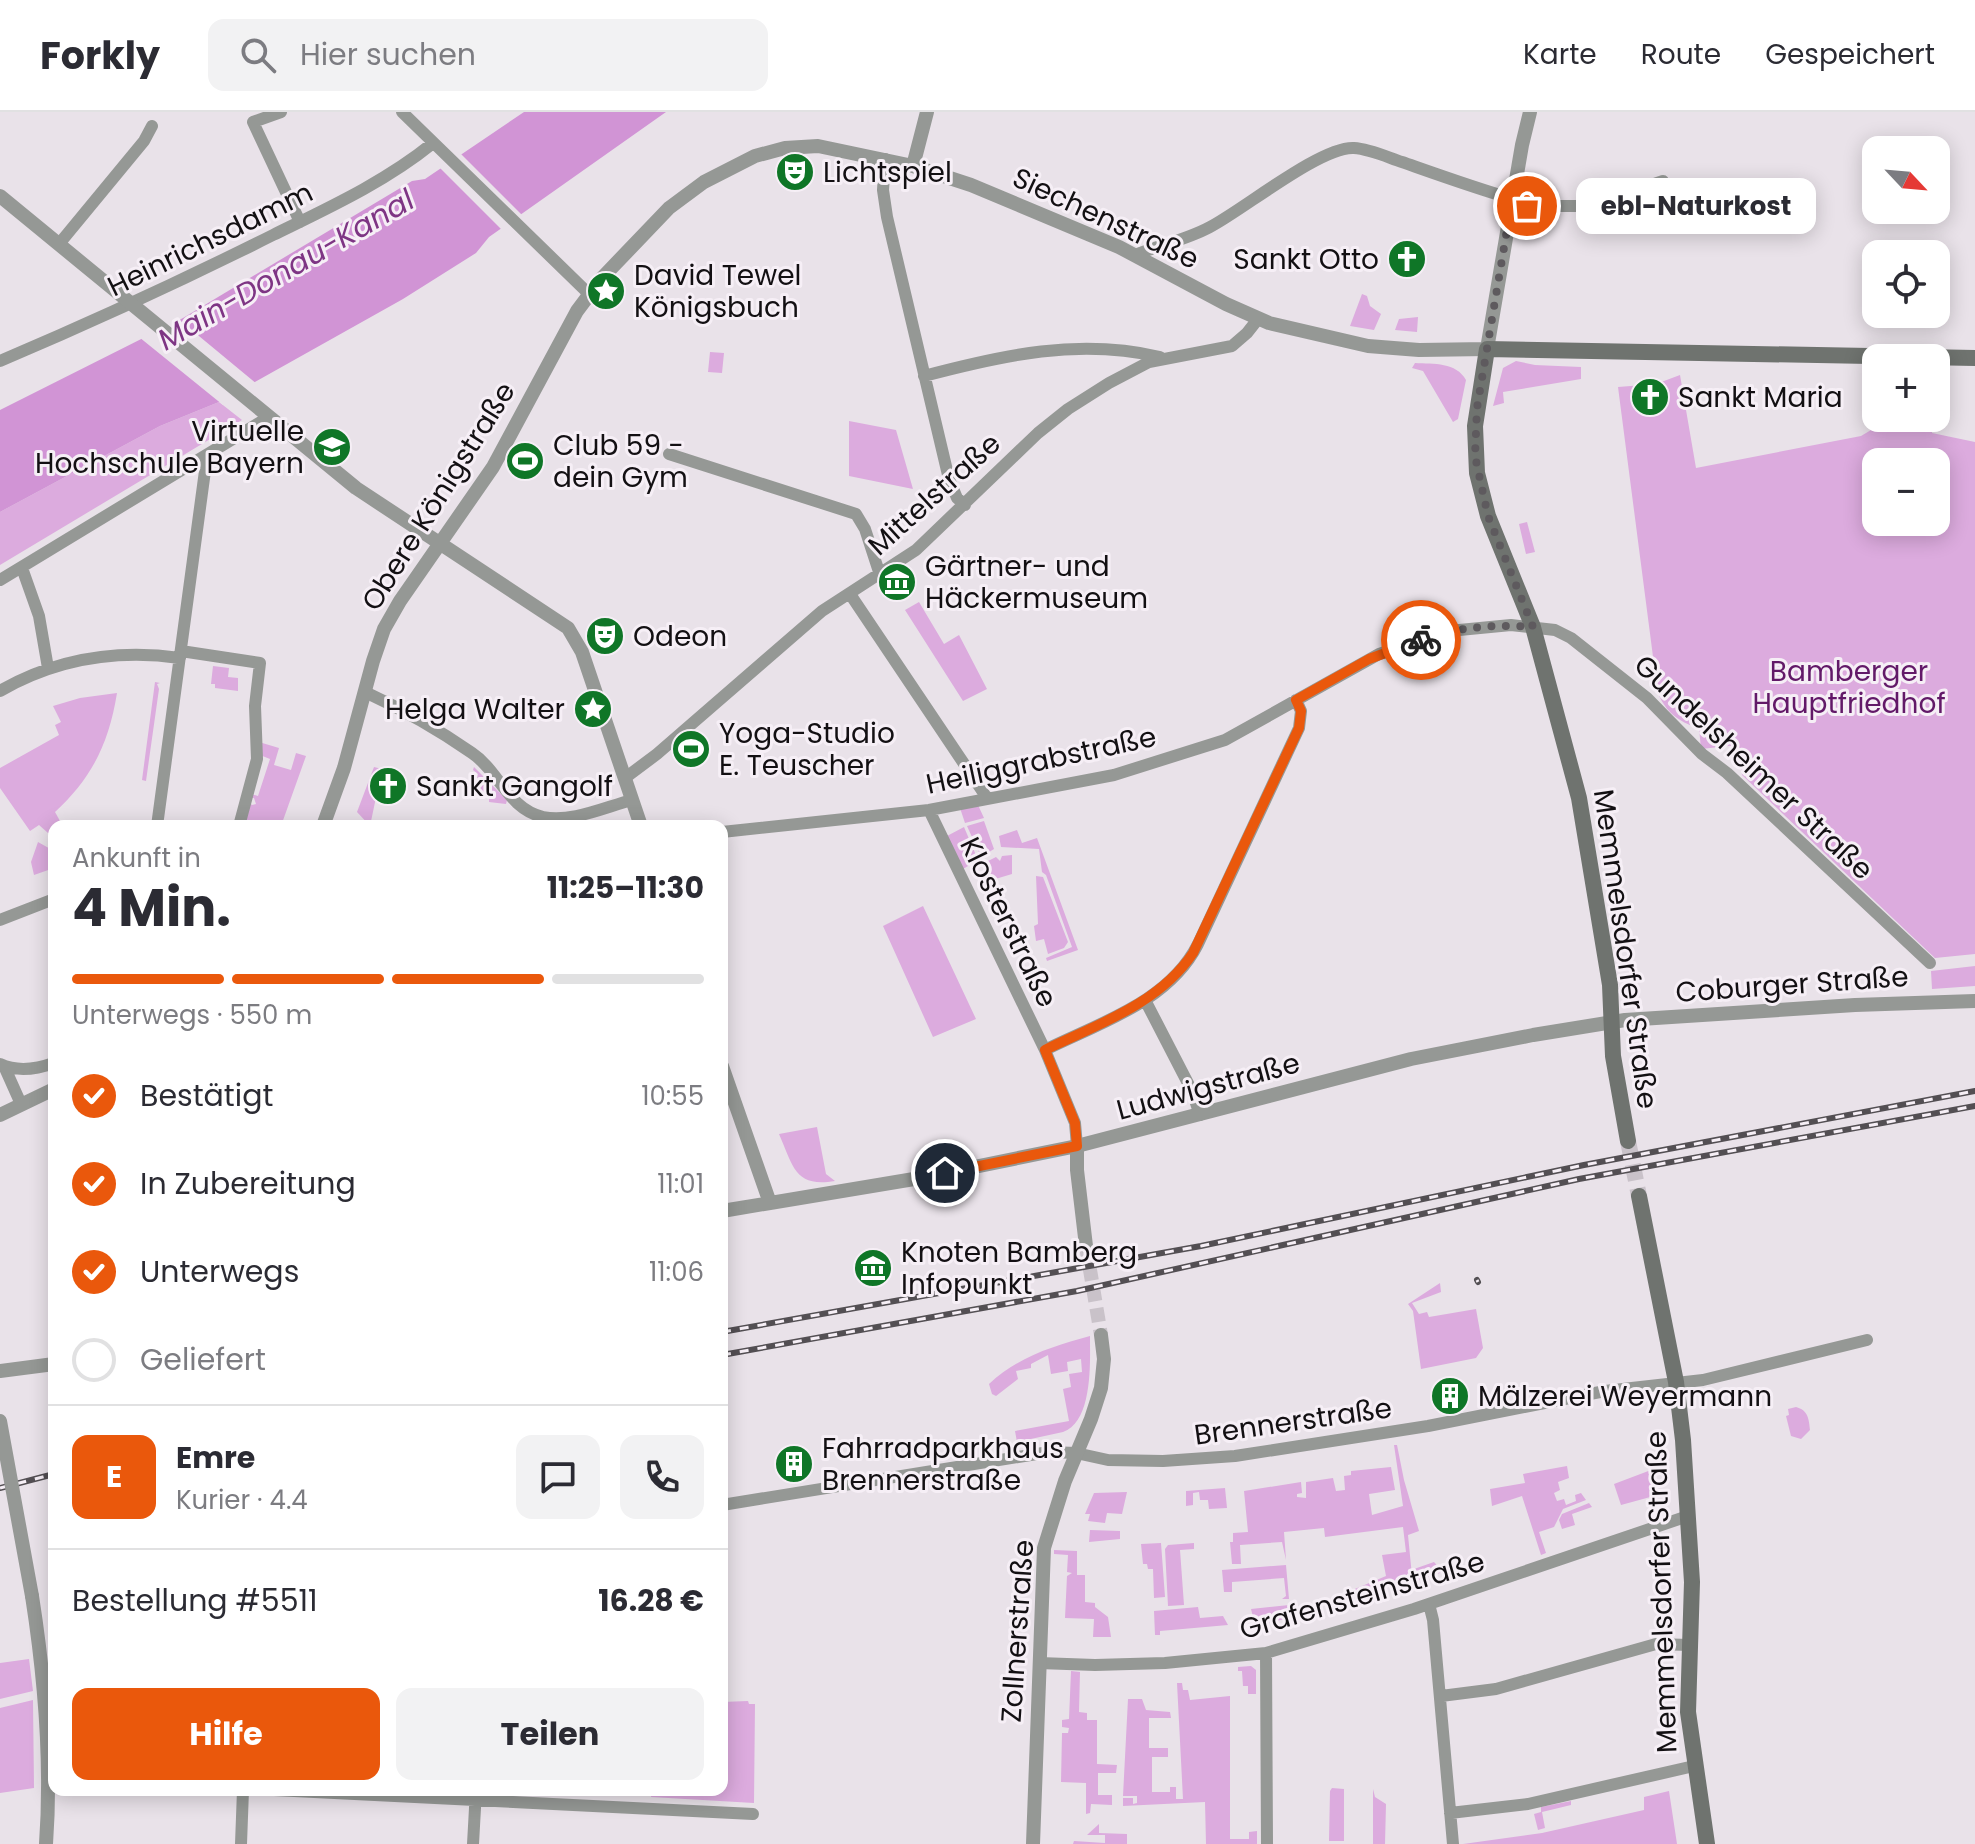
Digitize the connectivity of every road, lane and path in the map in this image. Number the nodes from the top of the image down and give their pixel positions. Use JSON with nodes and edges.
{"nodes":[{"id":1,"x":281,"y":112,"type":"edge"},
{"id":2,"x":402,"y":112,"type":"edge"},
{"id":3,"x":927,"y":112,"type":"edge"},
{"id":4,"x":1530,"y":112,"type":"edge"},
{"id":5,"x":152,"y":126,"type":"dead end"},
{"id":6,"x":818,"y":146,"type":"joint"},
{"id":7,"x":437,"y":147,"type":"junction"},
{"id":8,"x":885,"y":159,"type":"junction"},
{"id":9,"x":913,"y":166,"type":"junction"},
{"id":10,"x":1663,"y":181,"type":"dead end"},
{"id":11,"x":0,"y":196,"type":"edge"},
{"id":12,"x":1512,"y":202,"type":"junction"},
{"id":13,"x":300,"y":222,"type":"junction"},
{"id":14,"x":59,"y":244,"type":"junction"},
{"id":15,"x":1135,"y":255,"type":"junction"},
{"id":16,"x":589,"y":294,"type":"junction"},
{"id":17,"x":136,"y":310,"type":"junction"},
{"id":18,"x":1258,"y":319,"type":"junction"},
{"id":19,"x":1487,"y":349,"type":"junction"},
{"id":20,"x":1862,"y":356,"type":"edge"},
{"id":21,"x":1163,"y":358,"type":"junction"},
{"id":22,"x":1950,"y":358,"type":"edge"},
{"id":23,"x":1975,"y":358,"type":"edge"},
{"id":24,"x":0,"y":361,"type":"edge"},
{"id":25,"x":924,"y":376,"type":"junction"},
{"id":26,"x":264,"y":414,"type":"junction"},
{"id":27,"x":669,"y":454,"type":"dead end"},
{"id":28,"x":207,"y":456,"type":"junction"},
{"id":29,"x":965,"y":505,"type":"junction"},
{"id":30,"x":442,"y":543,"type":"junction"},
{"id":31,"x":22,"y":568,"type":"junction"},
{"id":32,"x":880,"y":575,"type":"junction"},
{"id":33,"x":0,"y":580,"type":"edge"},
{"id":34,"x":850,"y":594,"type":"junction"},
{"id":35,"x":1533,"y":627,"type":"junction"},
{"id":36,"x":180,"y":654,"type":"junction"},
{"id":37,"x":48,"y":668,"type":"junction"},
{"id":38,"x":0,"y":691,"type":"edge"},
{"id":39,"x":365,"y":692,"type":"junction"},
{"id":40,"x":1296,"y":700,"type":"junction"},
{"id":41,"x":625,"y":778,"type":"junction"},
{"id":42,"x":987,"y":798,"type":"junction"},
{"id":43,"x":632,"y":800,"type":"junction"},
{"id":44,"x":929,"y":810,"type":"junction"},
{"id":45,"x":158,"y":820,"type":"edge"},
{"id":46,"x":241,"y":820,"type":"edge"},
{"id":47,"x":325,"y":820,"type":"edge"},
{"id":48,"x":639,"y":820,"type":"edge"},
{"id":49,"x":728,"y":831,"type":"edge"},
{"id":50,"x":48,"y":901,"type":"edge"},
{"id":51,"x":0,"y":920,"type":"edge"},
{"id":52,"x":1930,"y":963,"type":"dead end"},
{"id":53,"x":1145,"y":1000,"type":"junction"},
{"id":54,"x":1975,"y":1001,"type":"edge"},
{"id":55,"x":1612,"y":1022,"type":"junction"},
{"id":56,"x":1045,"y":1050,"type":"junction"},
{"id":57,"x":48,"y":1064,"type":"edge"},
{"id":58,"x":2,"y":1065,"type":"edge"},
{"id":59,"x":728,"y":1083,"type":"edge"},
{"id":60,"x":48,"y":1092,"type":"edge"},
{"id":61,"x":21,"y":1104,"type":"junction"},
{"id":62,"x":0,"y":1115,"type":"edge"},
{"id":63,"x":1200,"y":1115,"type":"junction"},
{"id":64,"x":1628,"y":1141,"type":"tunnel mouth"},
{"id":65,"x":1077,"y":1146,"type":"junction"},
{"id":66,"x":1639,"y":1196,"type":"tunnel mouth"},
{"id":67,"x":770,"y":1203,"type":"junction"},
{"id":68,"x":728,"y":1210,"type":"edge"},
{"id":69,"x":1086,"y":1246,"type":"tunnel mouth"},
{"id":70,"x":1101,"y":1335,"type":"tunnel mouth"},
{"id":71,"x":1867,"y":1340,"type":"dead end"},
{"id":72,"x":48,"y":1365,"type":"edge"},
{"id":73,"x":0,"y":1371,"type":"edge"},
{"id":74,"x":1676,"y":1382,"type":"junction"},
{"id":75,"x":0,"y":1421,"type":"edge"},
{"id":76,"x":1076,"y":1453,"type":"junction"},
{"id":77,"x":728,"y":1504,"type":"edge"},
{"id":78,"x":1688,"y":1516,"type":"junction"},
{"id":79,"x":1429,"y":1604,"type":"junction"},
{"id":80,"x":1689,"y":1645,"type":"junction"},
{"id":81,"x":1266,"y":1653,"type":"junction"},
{"id":82,"x":1039,"y":1663,"type":"junction"},
{"id":83,"x":1441,"y":1696,"type":"junction"},
{"id":84,"x":48,"y":1730,"type":"edge"},
{"id":85,"x":1694,"y":1766,"type":"junction"},
{"id":86,"x":50,"y":1796,"type":"edge"},
{"id":87,"x":243,"y":1796,"type":"edge"},
{"id":88,"x":475,"y":1796,"type":"edge"},
{"id":89,"x":1450,"y":1813,"type":"junction"},
{"id":90,"x":753,"y":1814,"type":"dead end"},
{"id":91,"x":46,"y":1844,"type":"edge"},
{"id":92,"x":241,"y":1844,"type":"edge"},
{"id":93,"x":473,"y":1844,"type":"edge"},
{"id":94,"x":1033,"y":1844,"type":"edge"},
{"id":95,"x":1267,"y":1844,"type":"edge"},
{"id":96,"x":1453,"y":1844,"type":"edge"},
{"id":97,"x":1707,"y":1844,"type":"edge"}],
"edges":[{"from":1,"to":13,"type":"street"},
{"from":2,"to":7,"type":"street"},
{"from":3,"to":9,"type":"street"},
{"from":4,"to":12,"type":"street"},
{"from":5,"to":14,"type":"street"},
{"from":6,"to":8,"type":"street","name":"Siechenstraße"},
{"from":6,"to":16,"type":"street","name":"Obere Königstraße"},
{"from":7,"to":13,"type":"street","name":"Heinrichsdamm"},
{"from":7,"to":16,"type":"street"},
{"from":8,"to":9,"type":"street","name":"Siechenstraße"},
{"from":8,"to":25,"type":"street"},
{"from":9,"to":15,"type":"street","name":"Siechenstraße"},
{"from":10,"to":12,"type":"street"},
{"from":11,"to":14,"type":"street"},
{"from":12,"to":15,"type":"street"},
{"from":12,"to":19,"type":"street"},
{"from":13,"to":17,"type":"street","name":"Heinrichsdamm"},
{"from":14,"to":17,"type":"street"},
{"from":15,"to":18,"type":"street","name":"Siechenstraße"},
{"from":16,"to":30,"type":"street","name":"Obere Königstraße"},
{"from":17,"to":24,"type":"street","name":"Heinrichsdamm"},
{"from":17,"to":26,"type":"street"},
{"from":18,"to":19,"type":"street","name":"Siechenstraße"},
{"from":18,"to":21,"type":"street","name":"Mittelstraße"},
{"from":19,"to":20,"type":"main road","name":"Siechenstraße"},
{"from":19,"to":35,"type":"main road","name":"Memmelsdorfer Straße"},
{"from":21,"to":25,"type":"street"},
{"from":21,"to":29,"type":"street","name":"Mittelstraße"},
{"from":22,"to":23,"type":"main road","name":"Siechenstraße"},
{"from":25,"to":29,"type":"street"},
{"from":26,"to":28,"type":"street"},
{"from":26,"to":30,"type":"street"},
{"from":27,"to":32,"type":"street"},
{"from":28,"to":31,"type":"street"},
{"from":28,"to":36,"type":"street"},
{"from":29,"to":32,"type":"street","name":"Mittelstraße"},
{"from":30,"to":39,"type":"street","name":"Obere Königstraße"},
{"from":30,"to":41,"type":"street"},
{"from":31,"to":33,"type":"street"},
{"from":31,"to":37,"type":"street"},
{"from":32,"to":34,"type":"street","name":"Mittelstraße"},
{"from":34,"to":41,"type":"street","name":"Mittelstraße"},
{"from":34,"to":42,"type":"street"},
{"from":35,"to":40,"type":"street","name":"Heiliggrabstraße"},
{"from":35,"to":52,"type":"street","name":"Gundelsheimer Straße"},
{"from":35,"to":55,"type":"main road","name":"Memmelsdorfer Straße"},
{"from":36,"to":37,"type":"street"},
{"from":36,"to":45,"type":"street"},
{"from":36,"to":46,"type":"street"},
{"from":37,"to":38,"type":"street"},
{"from":39,"to":43,"type":"street"},
{"from":39,"to":47,"type":"street","name":"Obere Königstraße"},
{"from":40,"to":42,"type":"street","name":"Heiliggrabstraße"},
{"from":40,"to":53,"type":"street"},
{"from":41,"to":43,"type":"street"},
{"from":42,"to":44,"type":"street","name":"Heiliggrabstraße"},
{"from":43,"to":48,"type":"street"},
{"from":44,"to":49,"type":"street","name":"Heiliggrabstraße"},
{"from":44,"to":56,"type":"street","name":"Klosterstraße"},
{"from":50,"to":51,"type":"street"},
{"from":53,"to":56,"type":"street"},
{"from":53,"to":63,"type":"street"},
{"from":54,"to":55,"type":"street","name":"Coburger Straße"},
{"from":55,"to":63,"type":"street","name":"Ludwigstraße"},
{"from":55,"to":64,"type":"main road","name":"Memmelsdorfer Straße"},
{"from":56,"to":65,"type":"street","name":"Klosterstraße"},
{"from":57,"to":58,"type":"street"},
{"from":58,"to":61,"type":"street"},
{"from":59,"to":67,"type":"street"},
{"from":60,"to":61,"type":"street"},
{"from":61,"to":62,"type":"street"},
{"from":63,"to":65,"type":"street","name":"Ludwigstraße"},
{"from":65,"to":67,"type":"street","name":"Ludwigstraße"},
{"from":65,"to":69,"type":"street"},
{"from":66,"to":74,"type":"main road","name":"Memmelsdorfer Straße"},
{"from":67,"to":68,"type":"street","name":"Ludwigstraße"},
{"from":70,"to":76,"type":"street","name":"Zollnerstraße"},
{"from":71,"to":74,"type":"street","name":"Brennerstraße"},
{"from":72,"to":73,"type":"street"},
{"from":74,"to":76,"type":"street","name":"Brennerstraße"},
{"from":74,"to":78,"type":"main road","name":"Memmelsdorfer Straße"},
{"from":75,"to":84,"type":"street","bridge":true},
{"from":76,"to":77,"type":"street","name":"Brennerstraße"},
{"from":76,"to":82,"type":"street","name":"Zollnerstraße"},
{"from":78,"to":79,"type":"street","name":"Grafensteinstraße"},
{"from":78,"to":80,"type":"main road","name":"Memmelsdorfer Straße"},
{"from":79,"to":81,"type":"street","name":"Grafensteinstraße"},
{"from":79,"to":83,"type":"street"},
{"from":80,"to":83,"type":"street"},
{"from":80,"to":85,"type":"main road","name":"Memmelsdorfer Straße"},
{"from":81,"to":82,"type":"street","name":"Grafensteinstraße"},
{"from":81,"to":95,"type":"street"},
{"from":82,"to":94,"type":"street","name":"Zollnerstraße"},
{"from":83,"to":89,"type":"street"},
{"from":85,"to":89,"type":"street"},
{"from":85,"to":97,"type":"main road","name":"Memmelsdorfer Straße"},
{"from":86,"to":91,"type":"street"},
{"from":87,"to":92,"type":"street"},
{"from":88,"to":90,"type":"street"},
{"from":88,"to":93,"type":"street"},
{"from":89,"to":96,"type":"street"}]}
